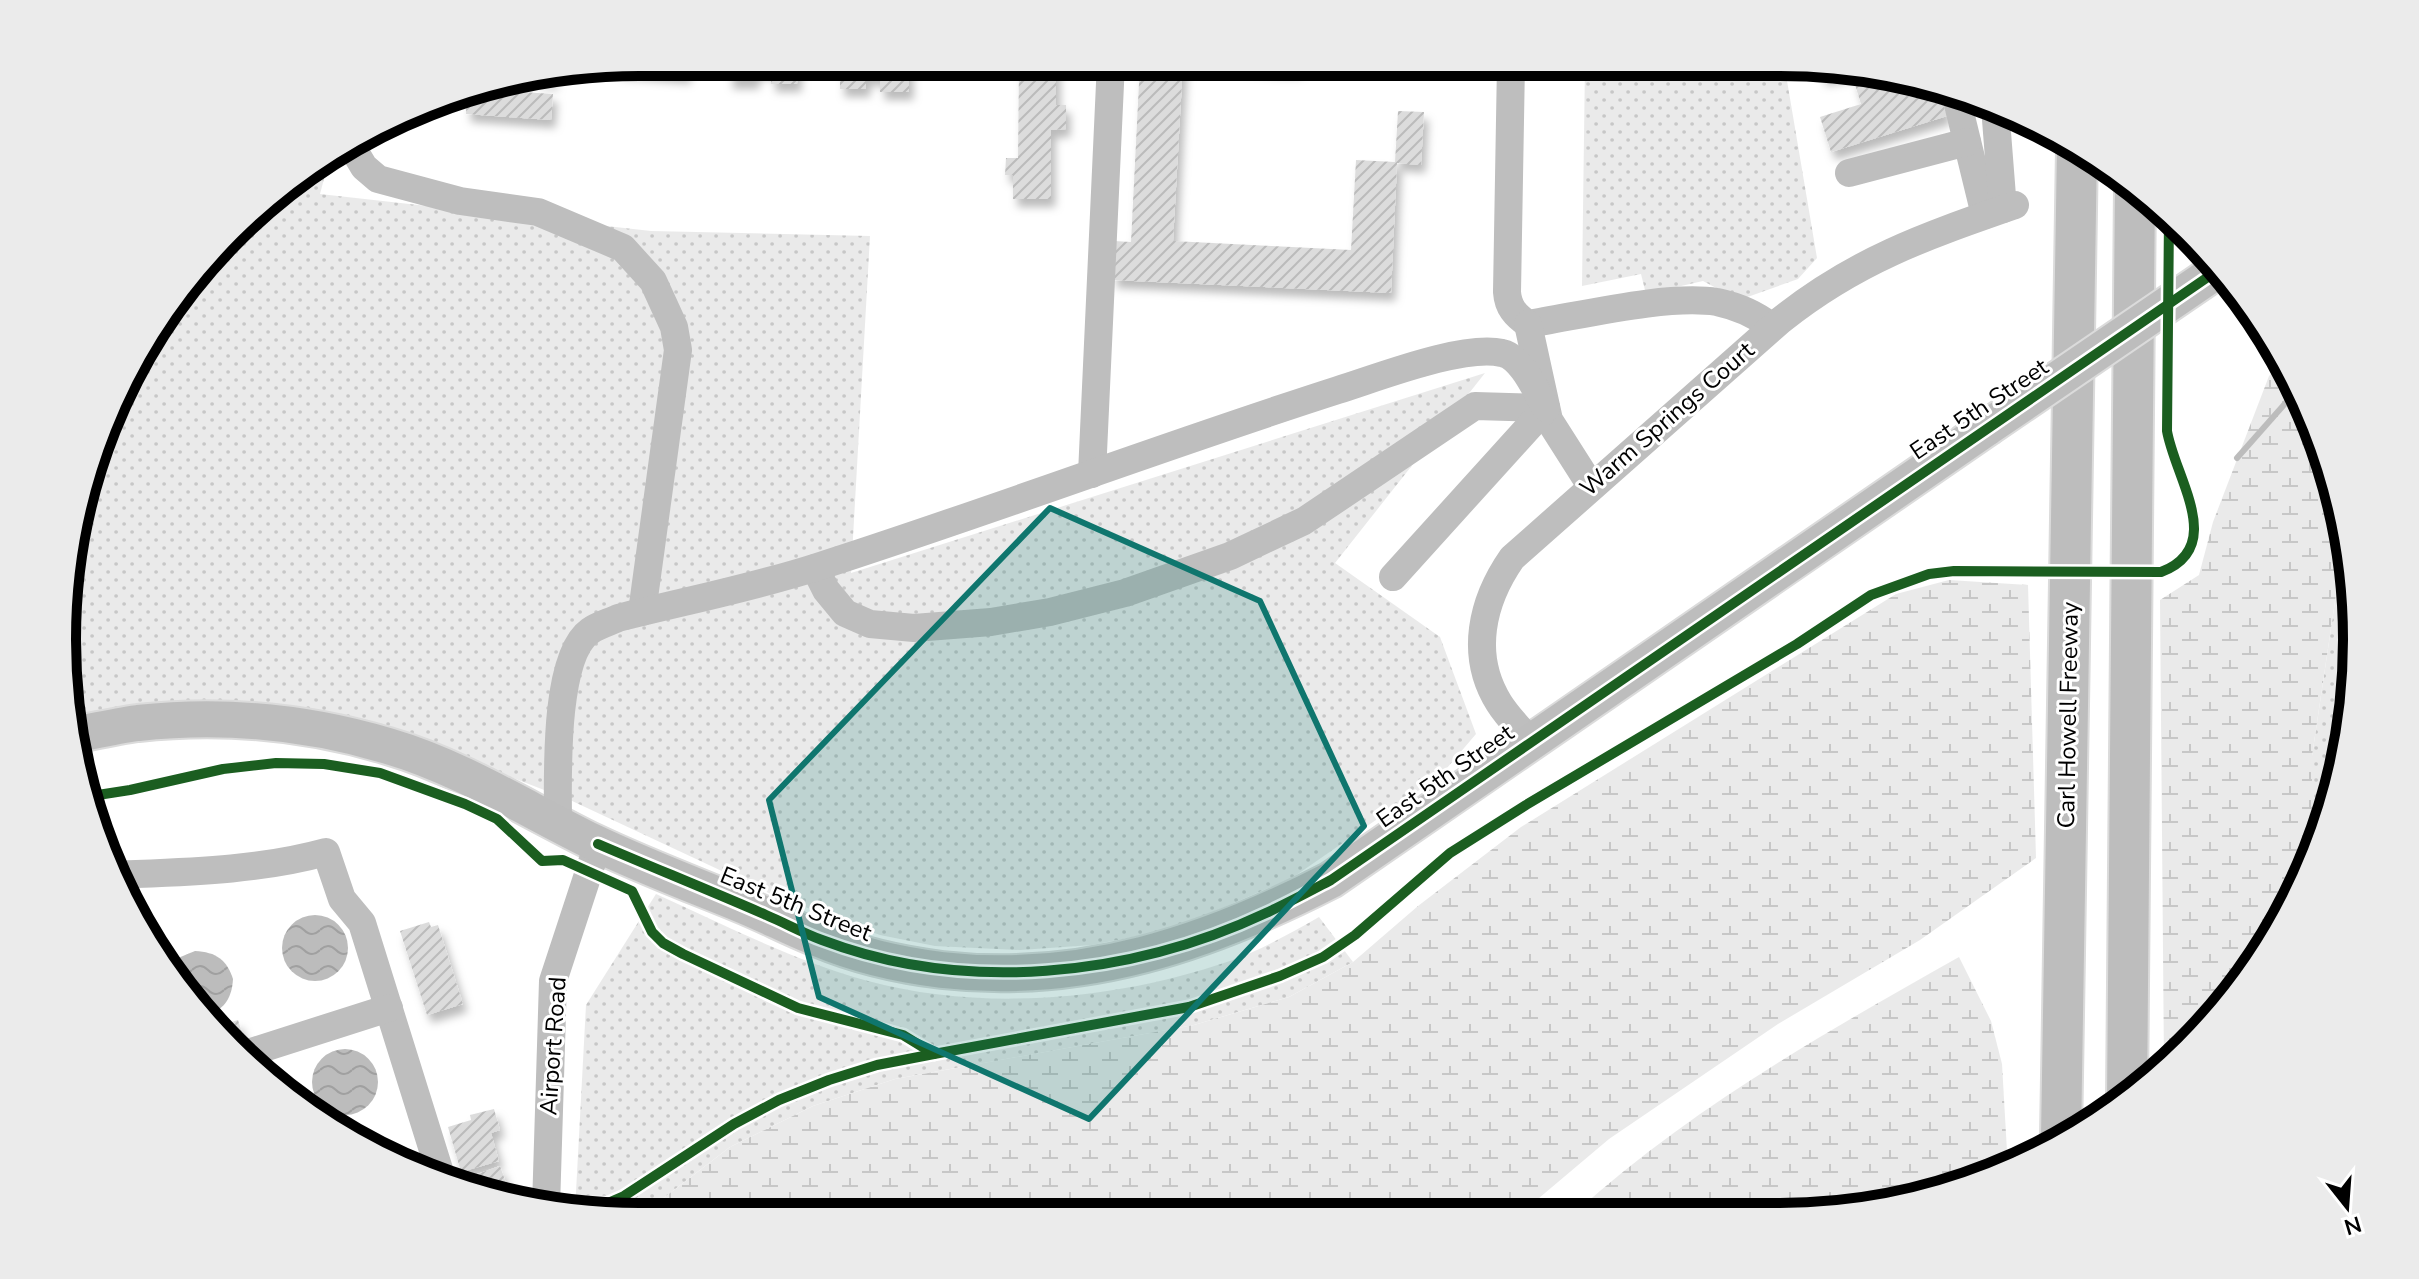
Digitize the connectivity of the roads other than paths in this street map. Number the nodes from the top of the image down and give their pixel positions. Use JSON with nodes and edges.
{"nodes":[{"id":1,"x":1110,"y":76,"type":"edge"},
{"id":2,"x":1511,"y":76,"type":"edge"},
{"id":3,"x":1958,"y":105,"type":"edge"},
{"id":4,"x":1996,"y":119,"type":"edge"},
{"id":5,"x":1967,"y":142,"type":"junction"},
{"id":6,"x":353,"y":154,"type":"edge"},
{"id":7,"x":2077,"y":161,"type":"edge"},
{"id":8,"x":1849,"y":173,"type":"dead end"},
{"id":9,"x":2135,"y":202,"type":"edge"},
{"id":10,"x":2001,"y":210,"type":"junction"},
{"id":11,"x":2210,"y":276,"type":"edge"},
{"id":12,"x":1528,"y":324,"type":"junction"},
{"id":13,"x":1772,"y":327,"type":"junction"},
{"id":14,"x":1546,"y":408,"type":"junction"},
{"id":15,"x":1092,"y":474,"type":"junction"},
{"id":16,"x":1591,"y":486,"type":"junction"},
{"id":17,"x":815,"y":568,"type":"junction"},
{"id":18,"x":1393,"y":577,"type":"dead end"},
{"id":19,"x":642,"y":612,"type":"junction"},
{"id":20,"x":84,"y":733,"type":"edge"},
{"id":21,"x":1530,"y":741,"type":"junction"},
{"id":22,"x":558,"y":824,"type":"junction"},
{"id":23,"x":598,"y":844,"type":"junction"},
{"id":24,"x":128,"y":875,"type":"edge"},
{"id":25,"x":389,"y":1008,"type":"junction"},
{"id":26,"x":255,"y":1051,"type":"edge"},
{"id":27,"x":2127,"y":1083,"type":"edge"},
{"id":28,"x":2061,"y":1128,"type":"edge"},
{"id":29,"x":438,"y":1165,"type":"edge"},
{"id":30,"x":546,"y":1195,"type":"edge"}],
"edges":[{"from":1,"to":15,"type":"street"},
{"from":2,"to":12,"type":"street"},
{"from":3,"to":5,"type":"street"},
{"from":4,"to":10,"type":"street"},
{"from":5,"to":8,"type":"street"},
{"from":5,"to":10,"type":"street"},
{"from":6,"to":19,"type":"street"},
{"from":7,"to":28,"type":"highway","name":"Carl Howell Freeway"},
{"from":9,"to":27,"type":"highway"},
{"from":10,"to":13,"type":"street","name":"Warm Springs Court"},
{"from":11,"to":21,"type":"main road","name":"East 5th Street","bridge":true},
{"from":12,"to":13,"type":"street"},
{"from":12,"to":14,"type":"street"},
{"from":13,"to":16,"type":"street","name":"Warm Springs Court"},
{"from":14,"to":15,"type":"street"},
{"from":14,"to":16,"type":"street"},
{"from":14,"to":17,"type":"street"},
{"from":14,"to":18,"type":"street"},
{"from":15,"to":17,"type":"street"},
{"from":16,"to":21,"type":"street","name":"Warm Springs Court"},
{"from":17,"to":19,"type":"street"},
{"from":19,"to":22,"type":"street"},
{"from":20,"to":22,"type":"main road","name":"East 5th Street"},
{"from":21,"to":23,"type":"main road","name":"East 5th Street"},
{"from":22,"to":23,"type":"main road","name":"East 5th Street"},
{"from":23,"to":30,"type":"street","name":"Airport Road"},
{"from":24,"to":25,"type":"street"},
{"from":25,"to":26,"type":"street"},
{"from":25,"to":29,"type":"street"}]}
